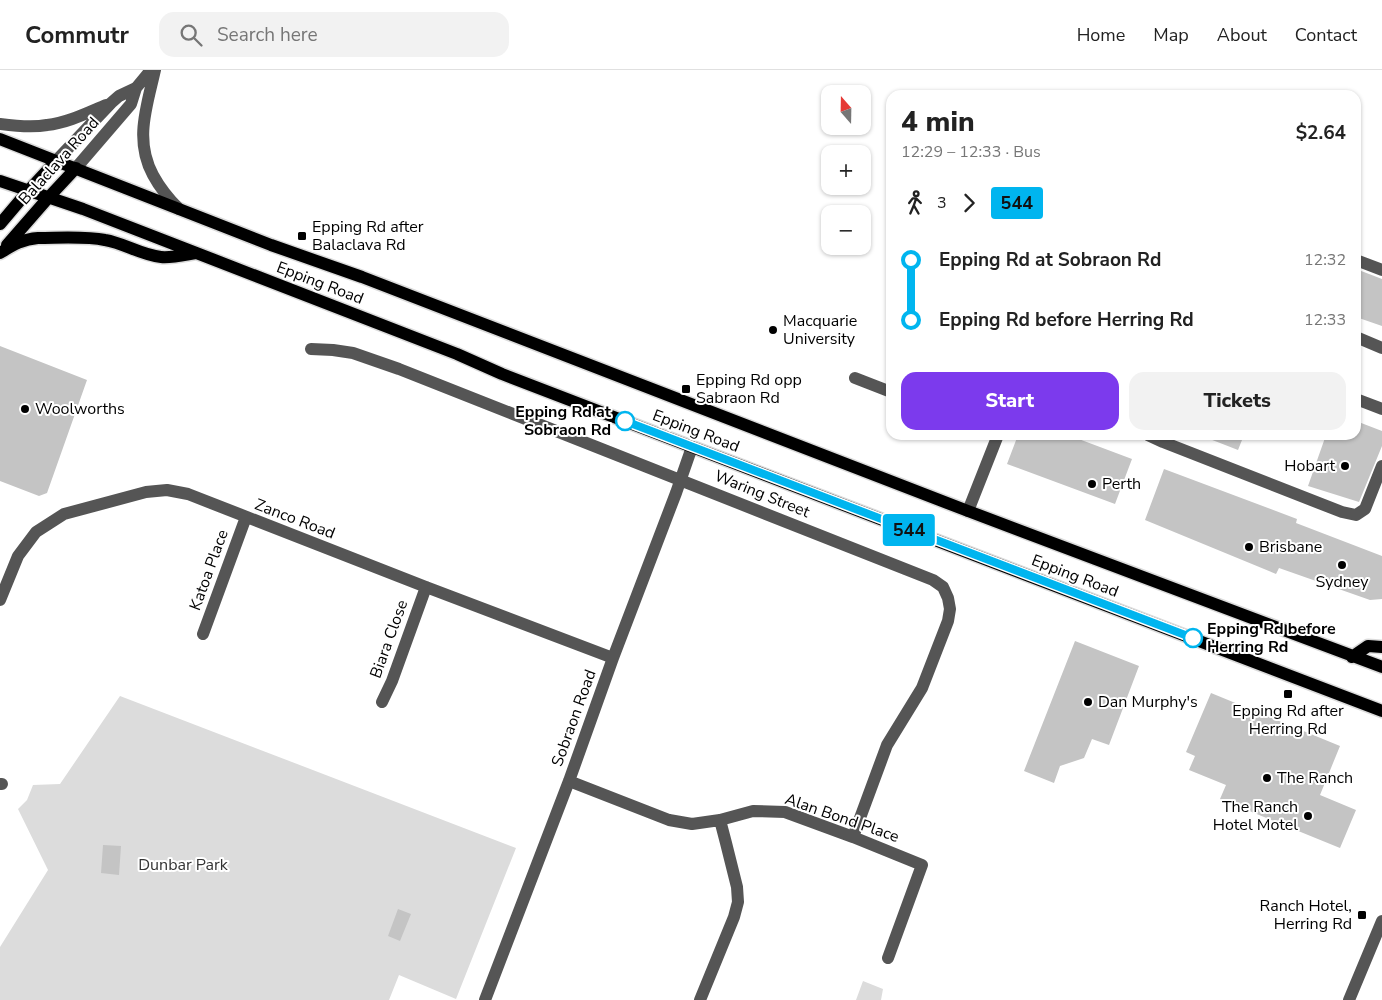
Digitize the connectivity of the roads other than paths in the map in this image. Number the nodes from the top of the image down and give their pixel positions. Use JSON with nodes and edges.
{"nodes":[{"id":1,"x":151,"y":70,"type":"edge"},
{"id":2,"x":155,"y":70,"type":"edge"},
{"id":3,"x":136,"y":88,"type":"junction"},
{"id":4,"x":111,"y":103,"type":"junction"},
{"id":5,"x":0,"y":124,"type":"edge"},
{"id":6,"x":0,"y":140,"type":"edge"},
{"id":7,"x":56,"y":161,"type":"junction"},
{"id":8,"x":76,"y":168,"type":"junction"},
{"id":9,"x":0,"y":180,"type":"edge"},
{"id":10,"x":28,"y":190,"type":"junction"},
{"id":11,"x":48,"y":198,"type":"junction"},
{"id":12,"x":178,"y":209,"type":"junction"},
{"id":13,"x":0,"y":224,"type":"edge"},
{"id":14,"x":0,"y":253,"type":"edge"},
{"id":15,"x":196,"y":253,"type":"junction"},
{"id":16,"x":1361,"y":262,"type":"edge"},
{"id":17,"x":1382,"y":270,"type":"edge"},
{"id":18,"x":1361,"y":340,"type":"edge"},
{"id":19,"x":1382,"y":348,"type":"edge"},
{"id":20,"x":311,"y":349,"type":"dead end"},
{"id":21,"x":855,"y":378,"type":"dead end"},
{"id":22,"x":886,"y":390,"type":"edge"},
{"id":23,"x":1361,"y":401,"type":"edge"},
{"id":24,"x":1382,"y":408,"type":"edge"},
{"id":25,"x":996,"y":440,"type":"edge"},
{"id":26,"x":1159,"y":440,"type":"edge"},
{"id":27,"x":692,"y":447,"type":"junction"},
{"id":28,"x":1382,"y":466,"type":"edge"},
{"id":29,"x":680,"y":480,"type":"junction"},
{"id":30,"x":968,"y":511,"type":"junction"},
{"id":31,"x":246,"y":517,"type":"junction"},
{"id":32,"x":426,"y":587,"type":"junction"},
{"id":33,"x":0,"y":600,"type":"edge"},
{"id":34,"x":203,"y":634,"type":"dead end"},
{"id":35,"x":1382,"y":647,"type":"edge"},
{"id":36,"x":1352,"y":657,"type":"junction"},
{"id":37,"x":613,"y":658,"type":"junction"},
{"id":38,"x":1382,"y":667,"type":"edge"},
{"id":39,"x":382,"y":702,"type":"dead end"},
{"id":40,"x":1382,"y":711,"type":"edge"},
{"id":41,"x":569,"y":781,"type":"junction"},
{"id":42,"x":720,"y":820,"type":"junction"},
{"id":43,"x":853,"y":837,"type":"junction"},
{"id":44,"x":1382,"y":920,"type":"edge"},
{"id":45,"x":1370,"y":950,"type":"junction"},
{"id":46,"x":1382,"y":955,"type":"edge"},
{"id":47,"x":888,"y":958,"type":"dead end"},
{"id":48,"x":485,"y":1000,"type":"edge"},
{"id":49,"x":700,"y":1000,"type":"edge"},
{"id":50,"x":1349,"y":1000,"type":"edge"}],
"edges":[{"from":1,"to":3,"type":"street","name":"Balaclava Road"},
{"from":2,"to":12,"type":"street"},
{"from":3,"to":4,"type":"street","name":"Balaclava Road"},
{"from":3,"to":8,"type":"street","name":"Balaclava Road"},
{"from":4,"to":5,"type":"street"},
{"from":4,"to":7,"type":"street","name":"Balaclava Road"},
{"from":6,"to":7,"type":"main road","name":"Epping Road"},
{"from":7,"to":8,"type":"main road","name":"Epping Road"},
{"from":7,"to":10,"type":"main road","name":"Balaclava Road"},
{"from":8,"to":11,"type":"main road","name":"Balaclava Road"},
{"from":8,"to":12,"type":"main road","name":"Epping Road"},
{"from":9,"to":10,"type":"main road","name":"Epping Road"},
{"from":10,"to":11,"type":"main road","name":"Epping Road"},
{"from":10,"to":13,"type":"main road","name":"Balaclava Road"},
{"from":11,"to":14,"type":"main road","name":"Balaclava Road"},
{"from":11,"to":15,"type":"main road","name":"Epping Road"},
{"from":12,"to":30,"type":"main road","name":"Epping Road"},
{"from":14,"to":15,"type":"main road"},
{"from":15,"to":27,"type":"main road","name":"Epping Road"},
{"from":16,"to":17,"type":"street"},
{"from":18,"to":19,"type":"street"},
{"from":20,"to":29,"type":"street","name":"Waring Street"},
{"from":21,"to":22,"type":"street"},
{"from":23,"to":24,"type":"street"},
{"from":25,"to":30,"type":"street"},
{"from":26,"to":28,"type":"street"},
{"from":27,"to":29,"type":"street","name":"Sobraon Road"},
{"from":27,"to":40,"type":"main road","name":"Epping Road"},
{"from":29,"to":37,"type":"street","name":"Sobraon Road"},
{"from":29,"to":43,"type":"street","name":"Waring Street"},
{"from":30,"to":36,"type":"main road","name":"Epping Road"},
{"from":31,"to":32,"type":"street","name":"Zanco Road"},
{"from":31,"to":33,"type":"street","name":"Zanco Road"},
{"from":31,"to":34,"type":"street","name":"Katoa Place"},
{"from":32,"to":37,"type":"street","name":"Zanco Road"},
{"from":32,"to":39,"type":"street","name":"Biara Close"},
{"from":35,"to":36,"type":"main road"},
{"from":36,"to":38,"type":"main road","name":"Epping Road"},
{"from":37,"to":41,"type":"street","name":"Sobraon Road"},
{"from":41,"to":42,"type":"street","name":"Alan Bond Place"},
{"from":41,"to":48,"type":"street","name":"Sobraon Road"},
{"from":42,"to":43,"type":"street","name":"Alan Bond Place"},
{"from":42,"to":49,"type":"street"},
{"from":43,"to":47,"type":"street","name":"Alan Bond Place"},
{"from":44,"to":45,"type":"street"},
{"from":45,"to":46,"type":"street"},
{"from":45,"to":50,"type":"street"}]}
